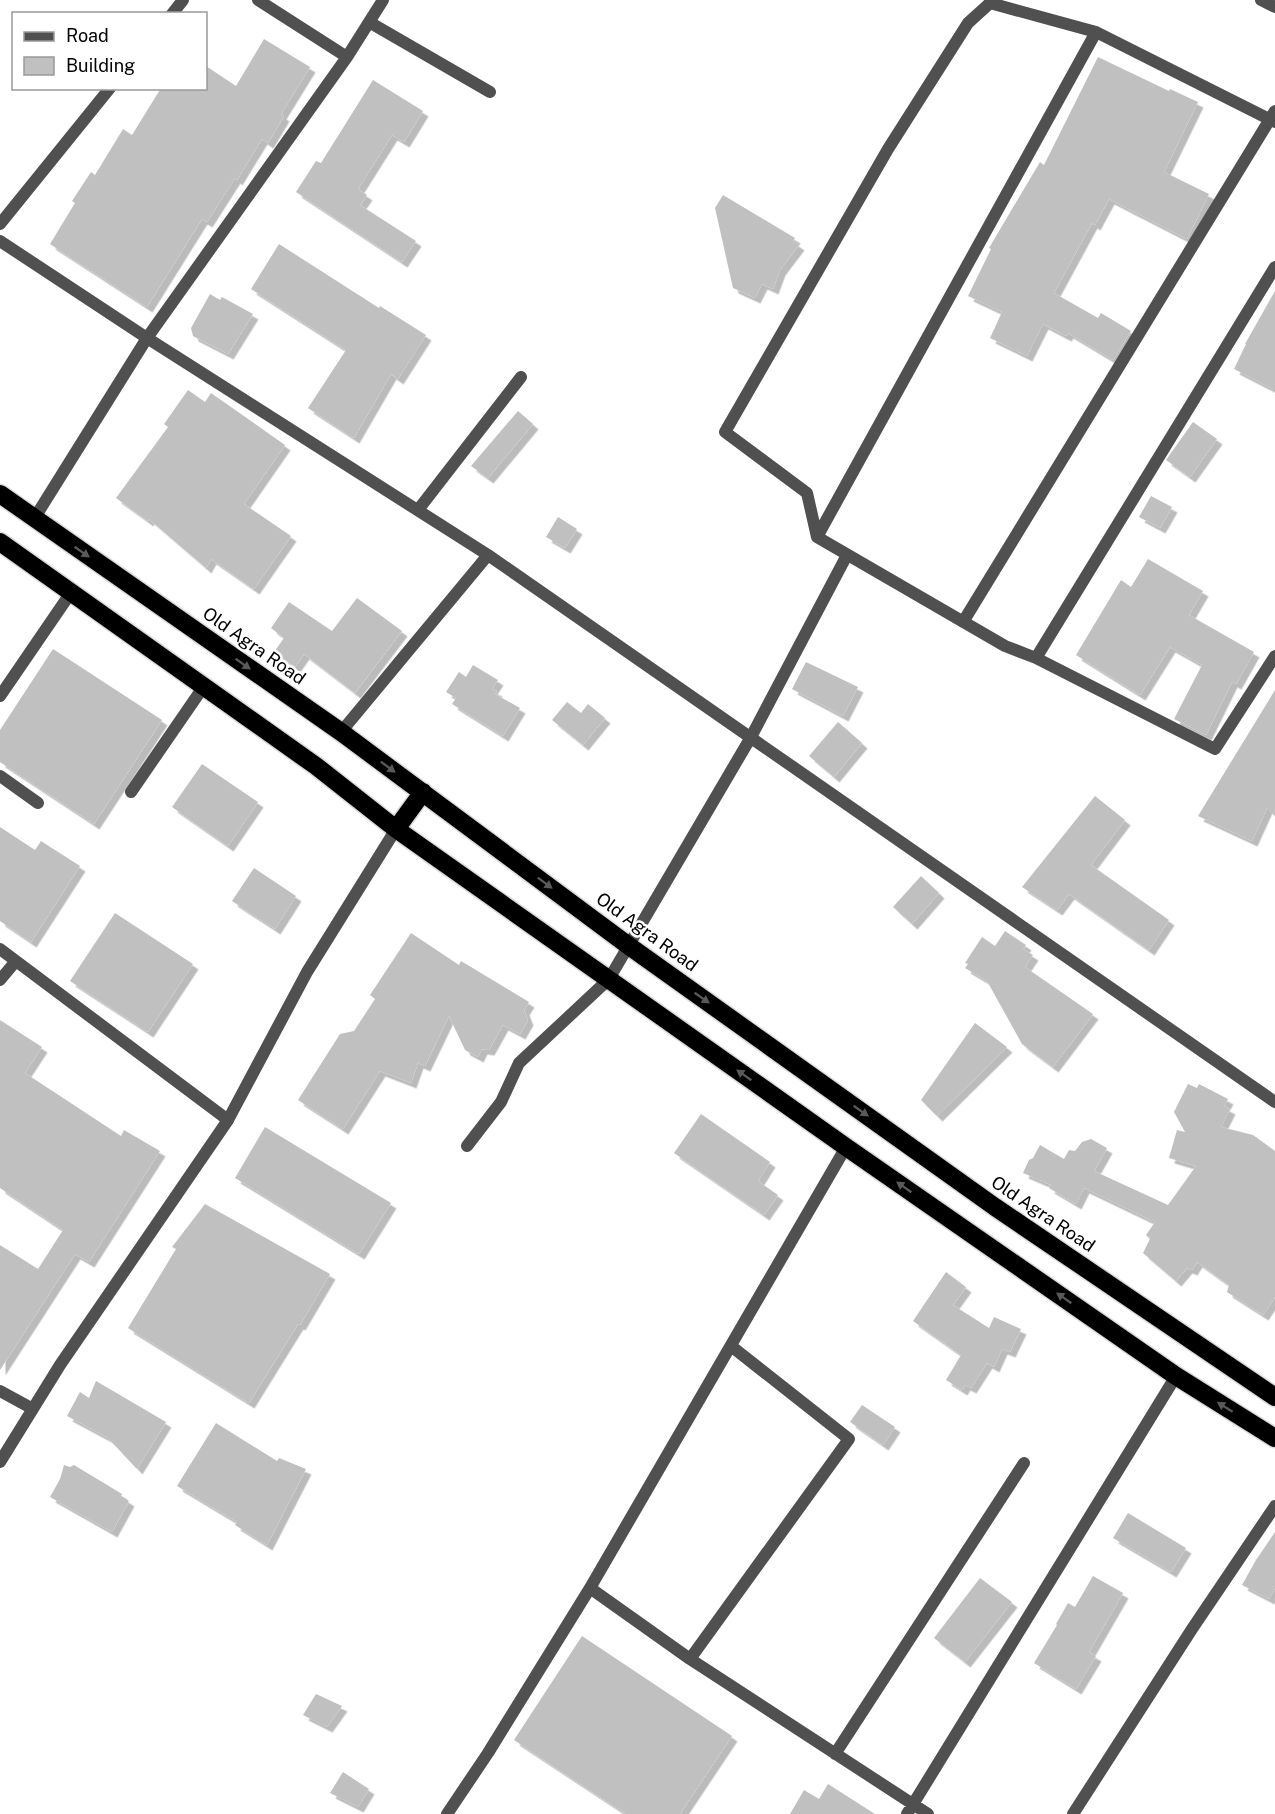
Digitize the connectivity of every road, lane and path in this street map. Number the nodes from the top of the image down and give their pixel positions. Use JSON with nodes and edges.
{"nodes":[{"id":1,"x":183,"y":0,"type":"edge"},
{"id":2,"x":258,"y":0,"type":"edge"},
{"id":3,"x":383,"y":0,"type":"edge"},
{"id":4,"x":1261,"y":0,"type":"edge"},
{"id":5,"x":1275,"y":7,"type":"edge"},
{"id":6,"x":174,"y":12,"type":"edge"},
{"id":7,"x":369,"y":22,"type":"junction"},
{"id":8,"x":1096,"y":32,"type":"junction"},
{"id":9,"x":347,"y":57,"type":"junction"},
{"id":10,"x":108,"y":90,"type":"edge"},
{"id":11,"x":490,"y":92,"type":"dead end"},
{"id":12,"x":1274,"y":118,"type":"edge"},
{"id":13,"x":0,"y":224,"type":"edge"},
{"id":14,"x":0,"y":241,"type":"edge"},
{"id":15,"x":1275,"y":267,"type":"edge"},
{"id":16,"x":147,"y":338,"type":"junction"},
{"id":17,"x":521,"y":377,"type":"dead end"},
{"id":18,"x":0,"y":494,"type":"edge"},
{"id":19,"x":418,"y":510,"type":"junction"},
{"id":20,"x":34,"y":519,"type":"junction"},
{"id":21,"x":817,"y":537,"type":"junction"},
{"id":22,"x":0,"y":542,"type":"edge"},
{"id":23,"x":488,"y":555,"type":"junction"},
{"id":24,"x":847,"y":555,"type":"junction"},
{"id":25,"x":72,"y":591,"type":"junction"},
{"id":26,"x":963,"y":622,"type":"junction"},
{"id":27,"x":1275,"y":656,"type":"edge"},
{"id":28,"x":1036,"y":658,"type":"junction"},
{"id":29,"x":204,"y":686,"type":"junction"},
{"id":30,"x":0,"y":696,"type":"edge"},
{"id":31,"x":341,"y":732,"type":"junction"},
{"id":32,"x":751,"y":738,"type":"junction"},
{"id":33,"x":0,"y":776,"type":"edge"},
{"id":34,"x":131,"y":792,"type":"dead end"},
{"id":35,"x":423,"y":792,"type":"junction"},
{"id":36,"x":38,"y":803,"type":"dead end"},
{"id":37,"x":396,"y":829,"type":"junction"},
{"id":38,"x":629,"y":946,"type":"junction"},
{"id":39,"x":0,"y":949,"type":"edge"},
{"id":40,"x":16,"y":961,"type":"junction"},
{"id":41,"x":609,"y":979,"type":"junction"},
{"id":42,"x":0,"y":980,"type":"edge"},
{"id":43,"x":1275,"y":1102,"type":"edge"},
{"id":44,"x":228,"y":1120,"type":"junction"},
{"id":45,"x":467,"y":1146,"type":"dead end"},
{"id":46,"x":846,"y":1147,"type":"junction"},
{"id":47,"x":731,"y":1346,"type":"junction"},
{"id":48,"x":1176,"y":1376,"type":"junction"},
{"id":49,"x":0,"y":1391,"type":"edge"},
{"id":50,"x":1275,"y":1397,"type":"edge"},
{"id":51,"x":33,"y":1410,"type":"junction"},
{"id":52,"x":1275,"y":1438,"type":"edge"},
{"id":53,"x":0,"y":1462,"type":"edge"},
{"id":54,"x":1024,"y":1462,"type":"dead end"},
{"id":55,"x":1275,"y":1506,"type":"edge"},
{"id":56,"x":590,"y":1588,"type":"junction"},
{"id":57,"x":690,"y":1659,"type":"junction"},
{"id":58,"x":835,"y":1754,"type":"junction"},
{"id":59,"x":910,"y":1809,"type":"edge"},
{"id":60,"x":447,"y":1814,"type":"edge"},
{"id":61,"x":928,"y":1814,"type":"edge"},
{"id":62,"x":1073,"y":1814,"type":"edge"}],
"edges":[{"from":1,"to":6,"type":"street"},
{"from":2,"to":9,"type":"street"},
{"from":3,"to":7,"type":"street"},
{"from":4,"to":5,"type":"street"},
{"from":7,"to":9,"type":"street"},
{"from":7,"to":11,"type":"street"},
{"from":8,"to":12,"type":"street"},
{"from":8,"to":21,"type":"street"},
{"from":8,"to":21,"type":"street"},
{"from":9,"to":16,"type":"street"},
{"from":10,"to":13,"type":"street"},
{"from":12,"to":26,"type":"street"},
{"from":14,"to":16,"type":"street"},
{"from":15,"to":28,"type":"street"},
{"from":16,"to":19,"type":"street"},
{"from":16,"to":20,"type":"street"},
{"from":17,"to":19,"type":"street"},
{"from":18,"to":20,"type":"highway","name":"Old Agra Road"},
{"from":19,"to":23,"type":"street"},
{"from":20,"to":31,"type":"highway","name":"Old Agra Road","one_way":true},
{"from":21,"to":24,"type":"street"},
{"from":22,"to":25,"type":"highway"},
{"from":23,"to":31,"type":"street"},
{"from":23,"to":32,"type":"street"},
{"from":24,"to":26,"type":"street"},
{"from":24,"to":32,"type":"street"},
{"from":25,"to":29,"type":"highway"},
{"from":25,"to":30,"type":"street"},
{"from":26,"to":28,"type":"street"},
{"from":27,"to":28,"type":"street"},
{"from":29,"to":34,"type":"street"},
{"from":29,"to":37,"type":"highway"},
{"from":31,"to":35,"type":"highway","name":"Old Agra Road","one_way":true},
{"from":32,"to":38,"type":"street"},
{"from":32,"to":43,"type":"street"},
{"from":33,"to":36,"type":"street"},
{"from":35,"to":37,"type":"highway"},
{"from":35,"to":38,"type":"highway","name":"Old Agra Road","one_way":true},
{"from":37,"to":41,"type":"highway"},
{"from":37,"to":44,"type":"street"},
{"from":38,"to":41,"type":"street"},
{"from":38,"to":50,"type":"highway","name":"Old Agra Road","one_way":true},
{"from":39,"to":40,"type":"street"},
{"from":40,"to":42,"type":"street"},
{"from":40,"to":44,"type":"street"},
{"from":41,"to":45,"type":"street"},
{"from":46,"to":41,"type":"highway","one_way":true},
{"from":44,"to":51,"type":"street"},
{"from":46,"to":47,"type":"street"},
{"from":48,"to":46,"type":"highway","one_way":true},
{"from":47,"to":56,"type":"street"},
{"from":47,"to":57,"type":"street"},
{"from":52,"to":48,"type":"highway","one_way":true},
{"from":48,"to":59,"type":"street"},
{"from":49,"to":51,"type":"street"},
{"from":51,"to":53,"type":"street"},
{"from":54,"to":58,"type":"street"},
{"from":55,"to":62,"type":"street"},
{"from":56,"to":57,"type":"street"},
{"from":56,"to":60,"type":"street"},
{"from":57,"to":58,"type":"street"},
{"from":58,"to":59,"type":"street"},
{"from":59,"to":61,"type":"street"}]}
